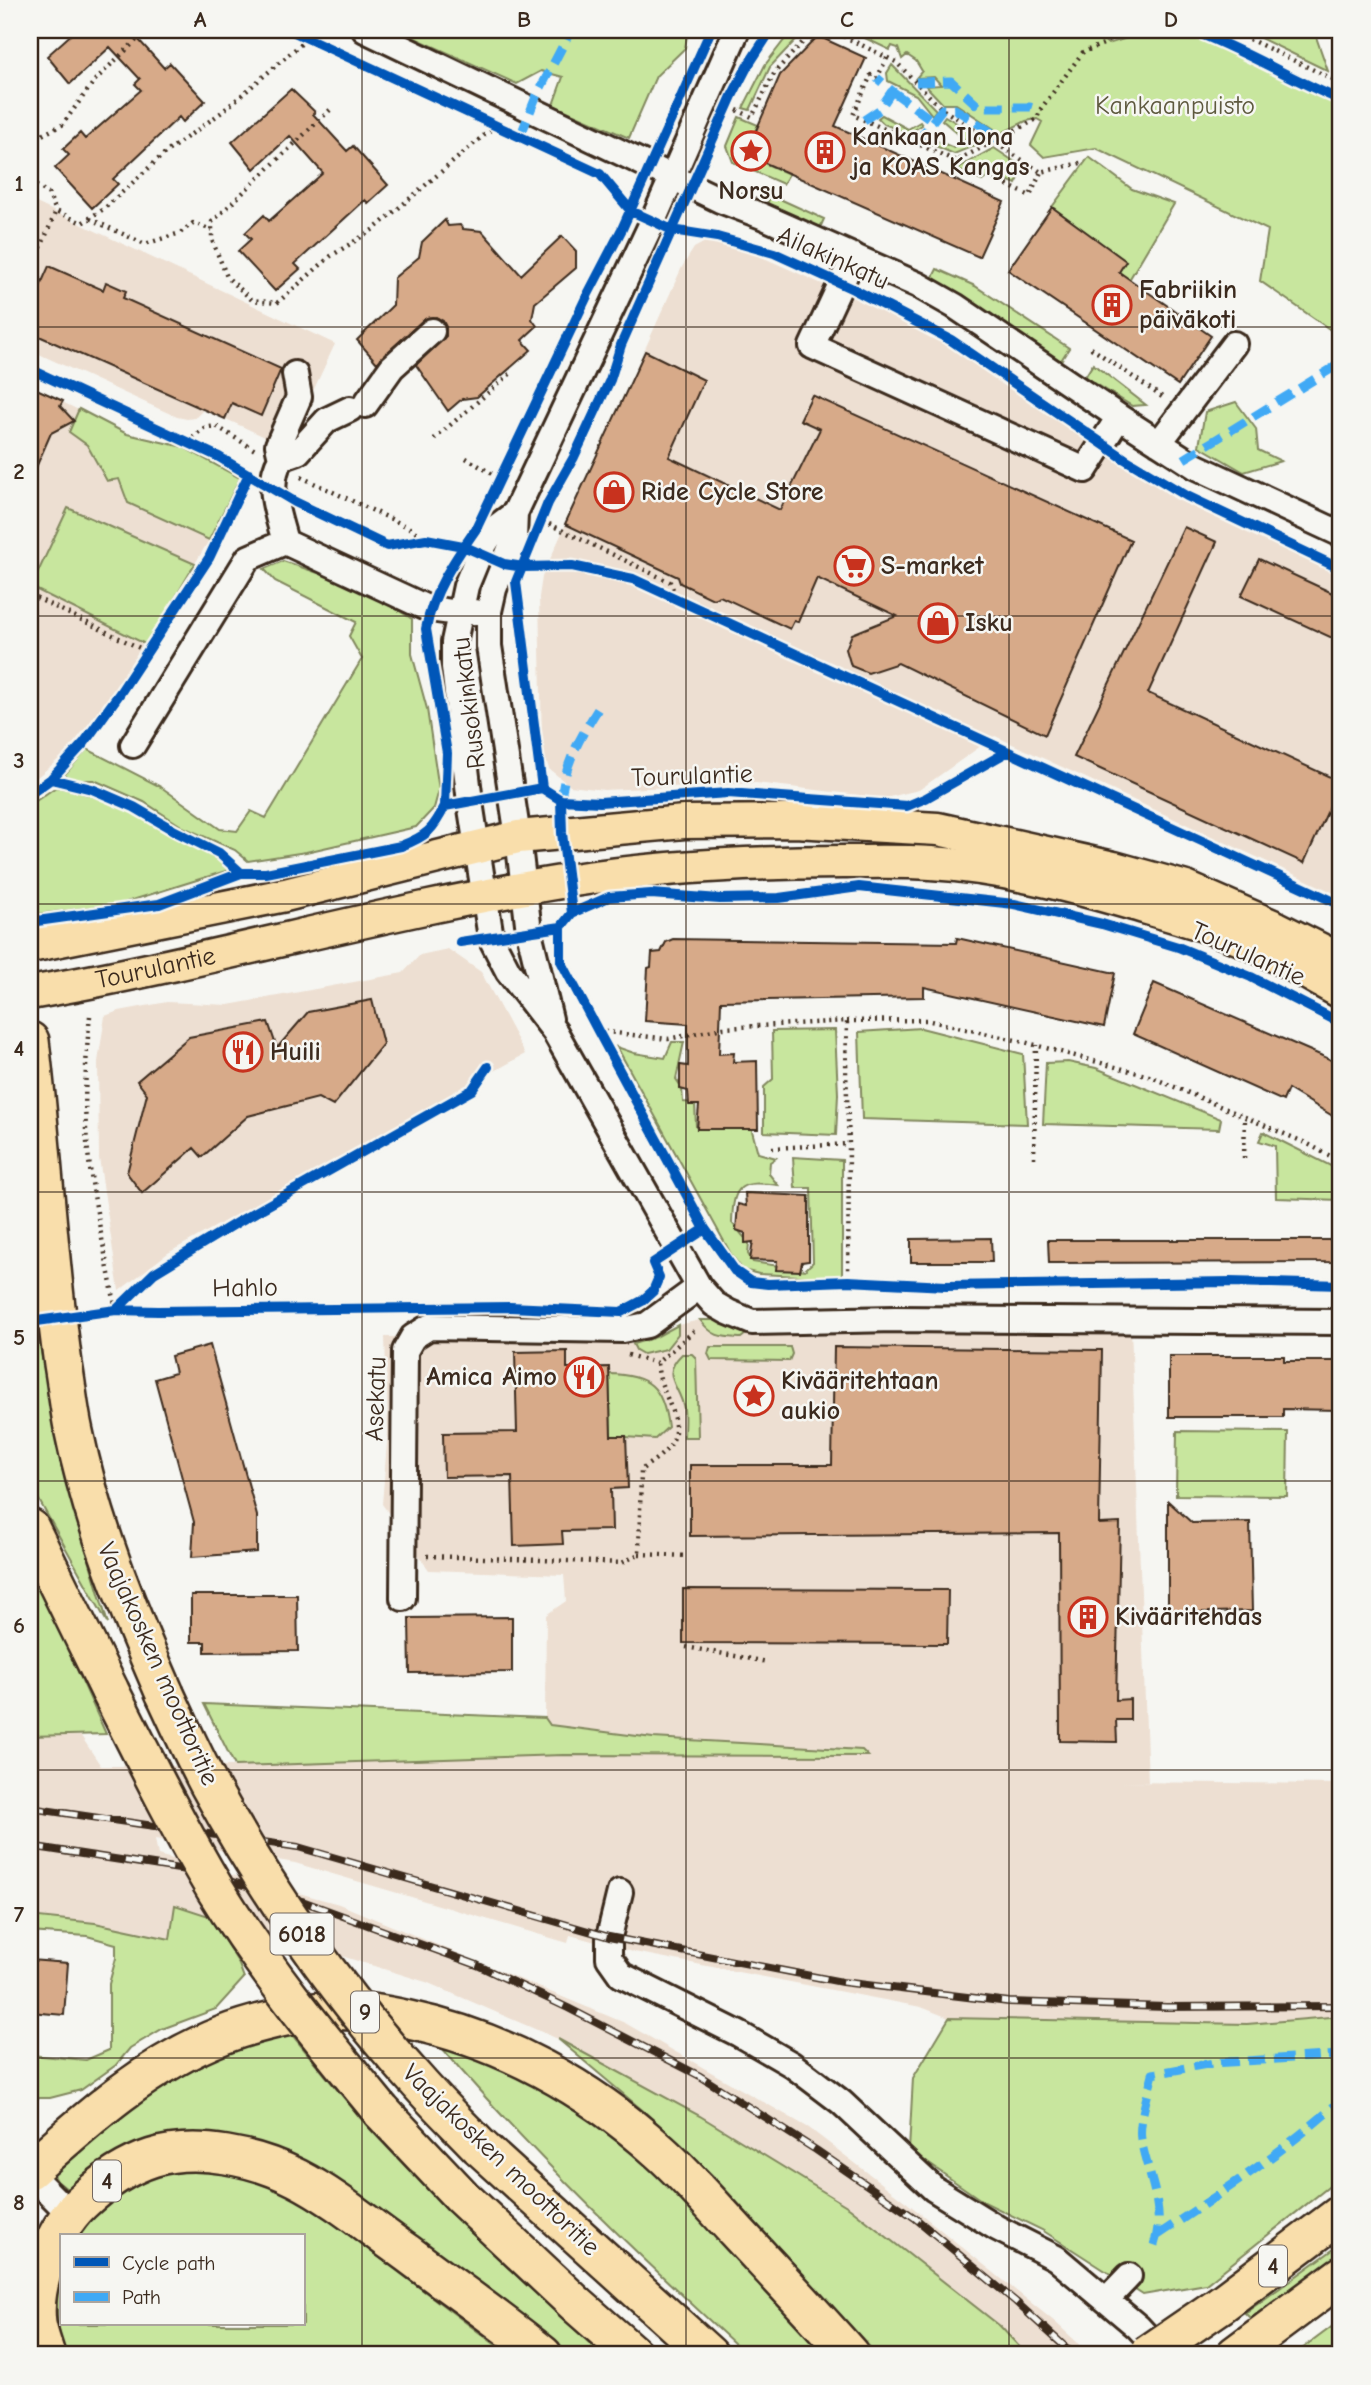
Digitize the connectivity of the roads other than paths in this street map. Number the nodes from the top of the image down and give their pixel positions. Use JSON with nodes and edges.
{"nodes":[{"id":1,"x":365,"y":30,"type":"edge"},
{"id":2,"x":738,"y":30,"type":"edge"},
{"id":3,"x":671,"y":178,"type":"junction"},
{"id":4,"x":854,"y":256,"type":"junction"},
{"id":5,"x":432,"y":331,"type":"dead end"},
{"id":6,"x":1234,"y":344,"type":"dead end"},
{"id":7,"x":295,"y":374,"type":"dead end"},
{"id":8,"x":1119,"y":417,"type":"junction"},
{"id":9,"x":1159,"y":443,"type":"junction"},
{"id":10,"x":281,"y":458,"type":"junction"},
{"id":11,"x":515,"y":513,"type":"junction"},
{"id":12,"x":1341,"y":534,"type":"edge"},
{"id":13,"x":285,"y":542,"type":"junction"},
{"id":14,"x":489,"y":611,"type":"junction"},
{"id":15,"x":459,"y":612,"type":"junction"},
{"id":16,"x":133,"y":746,"type":"dead end"},
{"id":17,"x":518,"y":837,"type":"junction"},
{"id":18,"x":477,"y":846,"type":"junction"},
{"id":19,"x":525,"y":889,"type":"junction"},
{"id":20,"x":485,"y":896,"type":"junction"},
{"id":21,"x":30,"y":946,"type":"edge"},
{"id":22,"x":1341,"y":960,"type":"edge"},
{"id":23,"x":1341,"y":992,"type":"edge"},
{"id":24,"x":30,"y":993,"type":"edge"},
{"id":25,"x":551,"y":1027,"type":"junction"},
{"id":26,"x":30,"y":1041,"type":"edge"},
{"id":27,"x":699,"y":1287,"type":"junction"},
{"id":28,"x":1341,"y":1322,"type":"edge"},
{"id":29,"x":30,"y":1528,"type":"edge"},
{"id":30,"x":403,"y":1598,"type":"dead end"},
{"id":31,"x":620,"y":1892,"type":"dead end"},
{"id":32,"x":30,"y":2172,"type":"edge"},
{"id":33,"x":70,"y":2214,"type":"junction"},
{"id":34,"x":1341,"y":2214,"type":"edge"},
{"id":35,"x":1129,"y":2276,"type":"dead end"},
{"id":36,"x":1341,"y":2276,"type":"edge"},
{"id":37,"x":1106,"y":2300,"type":"junction"},
{"id":38,"x":1245,"y":2348,"type":"edge"},
{"id":39,"x":46,"y":2355,"type":"edge"},
{"id":40,"x":543,"y":2355,"type":"edge"},
{"id":41,"x":634,"y":2355,"type":"edge"},
{"id":42,"x":709,"y":2355,"type":"edge"},
{"id":43,"x":850,"y":2355,"type":"edge"},
{"id":44,"x":1147,"y":2355,"type":"edge"},
{"id":45,"x":1164,"y":2355,"type":"edge"}],
"edges":[{"from":1,"to":3,"type":"street","name":"Ailakinkatu"},
{"from":2,"to":3,"type":"street","name":"Rusokinkatu"},
{"from":3,"to":4,"type":"street","name":"Ailakinkatu"},
{"from":3,"to":11,"type":"street","name":"Rusokinkatu"},
{"from":4,"to":8,"type":"street","name":"Ailakinkatu"},
{"from":4,"to":8,"type":"street"},
{"from":5,"to":10,"type":"street"},
{"from":6,"to":9,"type":"street"},
{"from":7,"to":10,"type":"street"},
{"from":8,"to":9,"type":"street","name":"Ailakinkatu"},
{"from":9,"to":12,"type":"street","name":"Ailakinkatu"},
{"from":10,"to":13,"type":"street"},
{"from":11,"to":14,"type":"street","name":"Rusokinkatu"},
{"from":11,"to":15,"type":"street","name":"Rusokinkatu"},
{"from":13,"to":15,"type":"street"},
{"from":13,"to":16,"type":"street"},
{"from":14,"to":15,"type":"street"},
{"from":14,"to":17,"type":"street","name":"Rusokinkatu"},
{"from":15,"to":18,"type":"street","name":"Rusokinkatu"},
{"from":17,"to":18,"type":"main road","name":"Tourulantie"},
{"from":17,"to":19,"type":"street","name":"Rusokinkatu"},
{"from":17,"to":22,"type":"main road","name":"Tourulantie"},
{"from":18,"to":20,"type":"street","name":"Rusokinkatu"},
{"from":18,"to":21,"type":"main road","name":"Tourulantie"},
{"from":19,"to":20,"type":"main road","name":"Tourulantie"},
{"from":19,"to":23,"type":"main road","name":"Tourulantie"},
{"from":19,"to":25,"type":"street","name":"Rusokinkatu"},
{"from":20,"to":24,"type":"main road","name":"Tourulantie"},
{"from":20,"to":25,"type":"street","name":"Rusokinkatu"},
{"from":25,"to":27,"type":"street"},
{"from":26,"to":42,"type":"highway","name":"Vaajakosken moottoritie","number":"6018","bridge":true},
{"from":27,"to":28,"type":"street"},
{"from":27,"to":30,"type":"street","name":"Asekatu"},
{"from":29,"to":41,"type":"highway","name":"Vaajakosken moottoritie","number":"6018","bridge":true},
{"from":31,"to":37,"type":"street"},
{"from":32,"to":33,"type":"street"},
{"from":32,"to":43,"type":"highway","number":"9"},
{"from":33,"to":39,"type":"highway","number":"4"},
{"from":33,"to":40,"type":"highway","number":"4"},
{"from":34,"to":44,"type":"highway","number":"4","bridge":true},
{"from":35,"to":37,"type":"street"},
{"from":36,"to":38,"type":"highway","number":"4"},
{"from":37,"to":45,"type":"street"}]}
